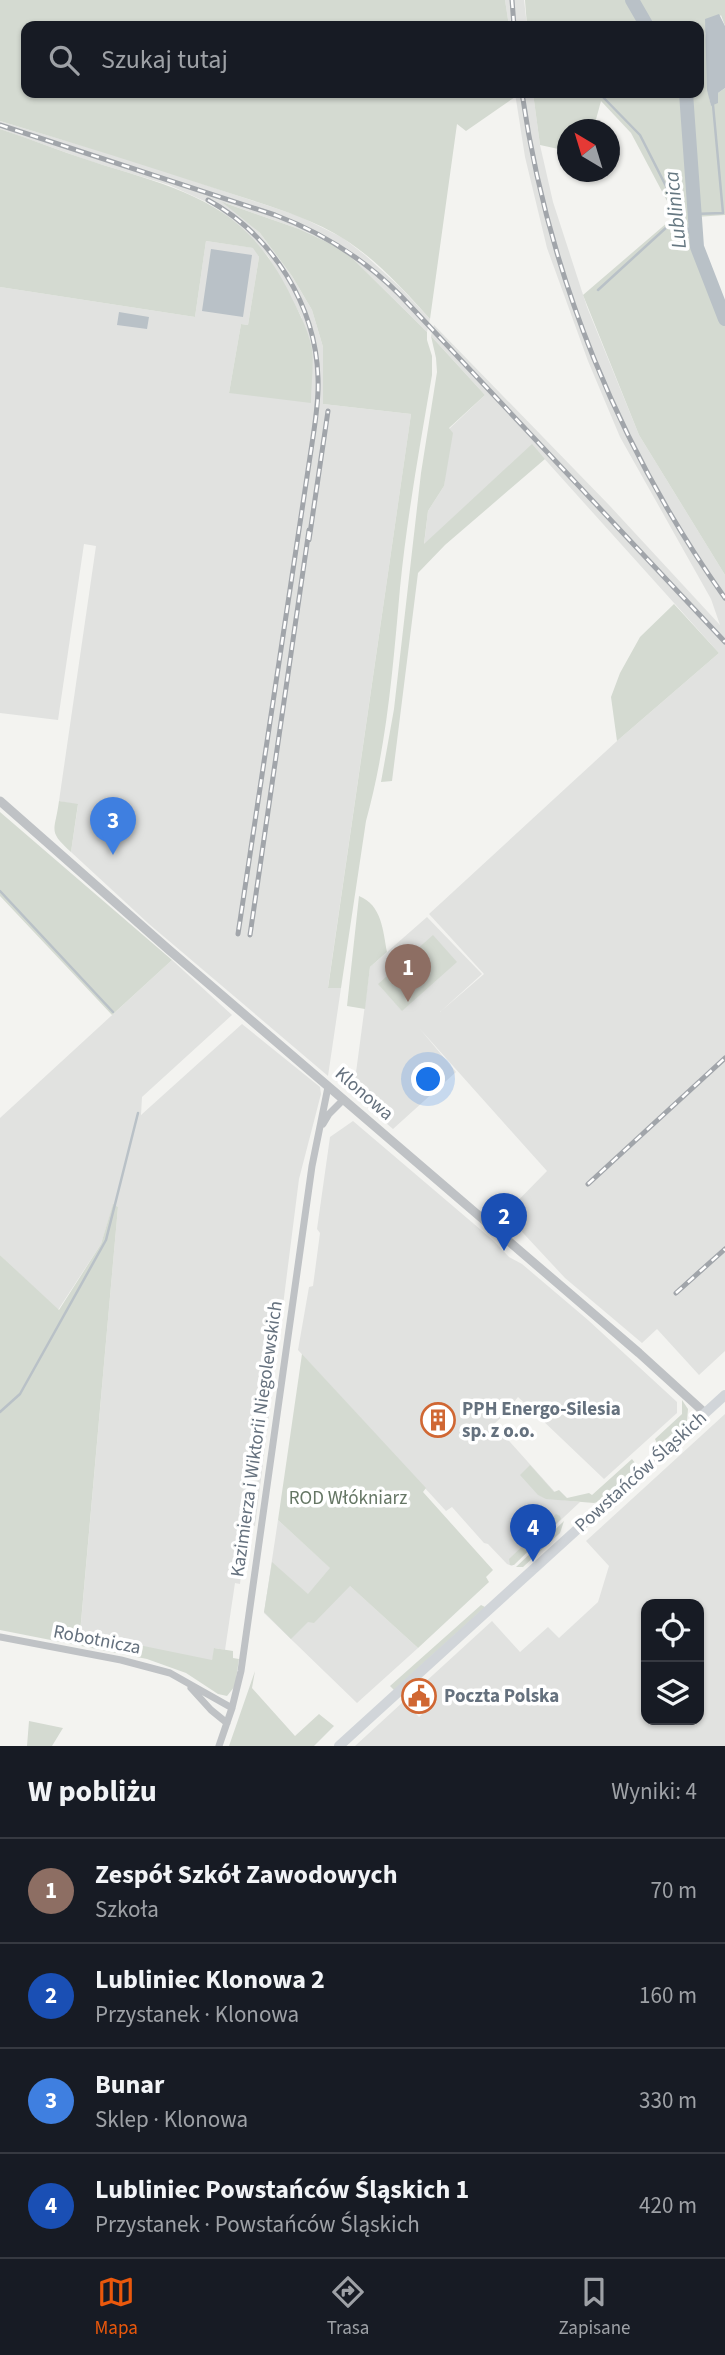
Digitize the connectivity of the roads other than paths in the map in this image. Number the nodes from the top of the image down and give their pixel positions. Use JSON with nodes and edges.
{"nodes":[{"id":1,"x":0,"y":801,"type":"edge"},
{"id":2,"x":328,"y":1087,"type":"junction"},
{"id":3,"x":343,"y":1100,"type":"junction"},
{"id":4,"x":318,"y":1134,"type":"junction"},
{"id":5,"x":725,"y":1395,"type":"edge"},
{"id":6,"x":705,"y":1413,"type":"junction"},
{"id":7,"x":0,"y":1637,"type":"edge"},
{"id":8,"x":186,"y":1682,"type":"junction"},
{"id":9,"x":232,"y":1708,"type":"junction"},
{"id":10,"x":227,"y":1723,"type":"junction"},
{"id":11,"x":219,"y":1746,"type":"edge"},
{"id":12,"x":340,"y":1746,"type":"edge"}],
"edges":[{"from":1,"to":2,"type":"street","name":"Klonowa"},
{"from":2,"to":3,"type":"street","name":"Klonowa"},
{"from":2,"to":4,"type":"street","name":"Kazimierza i Wiktorii Niegolewskich"},
{"from":3,"to":4,"type":"street"},
{"from":3,"to":6,"type":"street","name":"Klonowa"},
{"from":4,"to":9,"type":"street","name":"Kazimierza i Wiktorii Niegolewskich"},
{"from":5,"to":6,"type":"main road","name":"Powstańców Śląskich"},
{"from":6,"to":12,"type":"main road","name":"Powstańców Śląskich"},
{"from":7,"to":8,"type":"street","name":"Robotnicza"},
{"from":8,"to":9,"type":"street","name":"Robotnicza"},
{"from":8,"to":10,"type":"street","name":"Robotnicza"},
{"from":9,"to":10,"type":"street","name":"Kazimierza i Wiktorii Niegolewskich"},
{"from":10,"to":11,"type":"street","name":"Kazimierza i Wiktorii Niegolewskich"}]}
